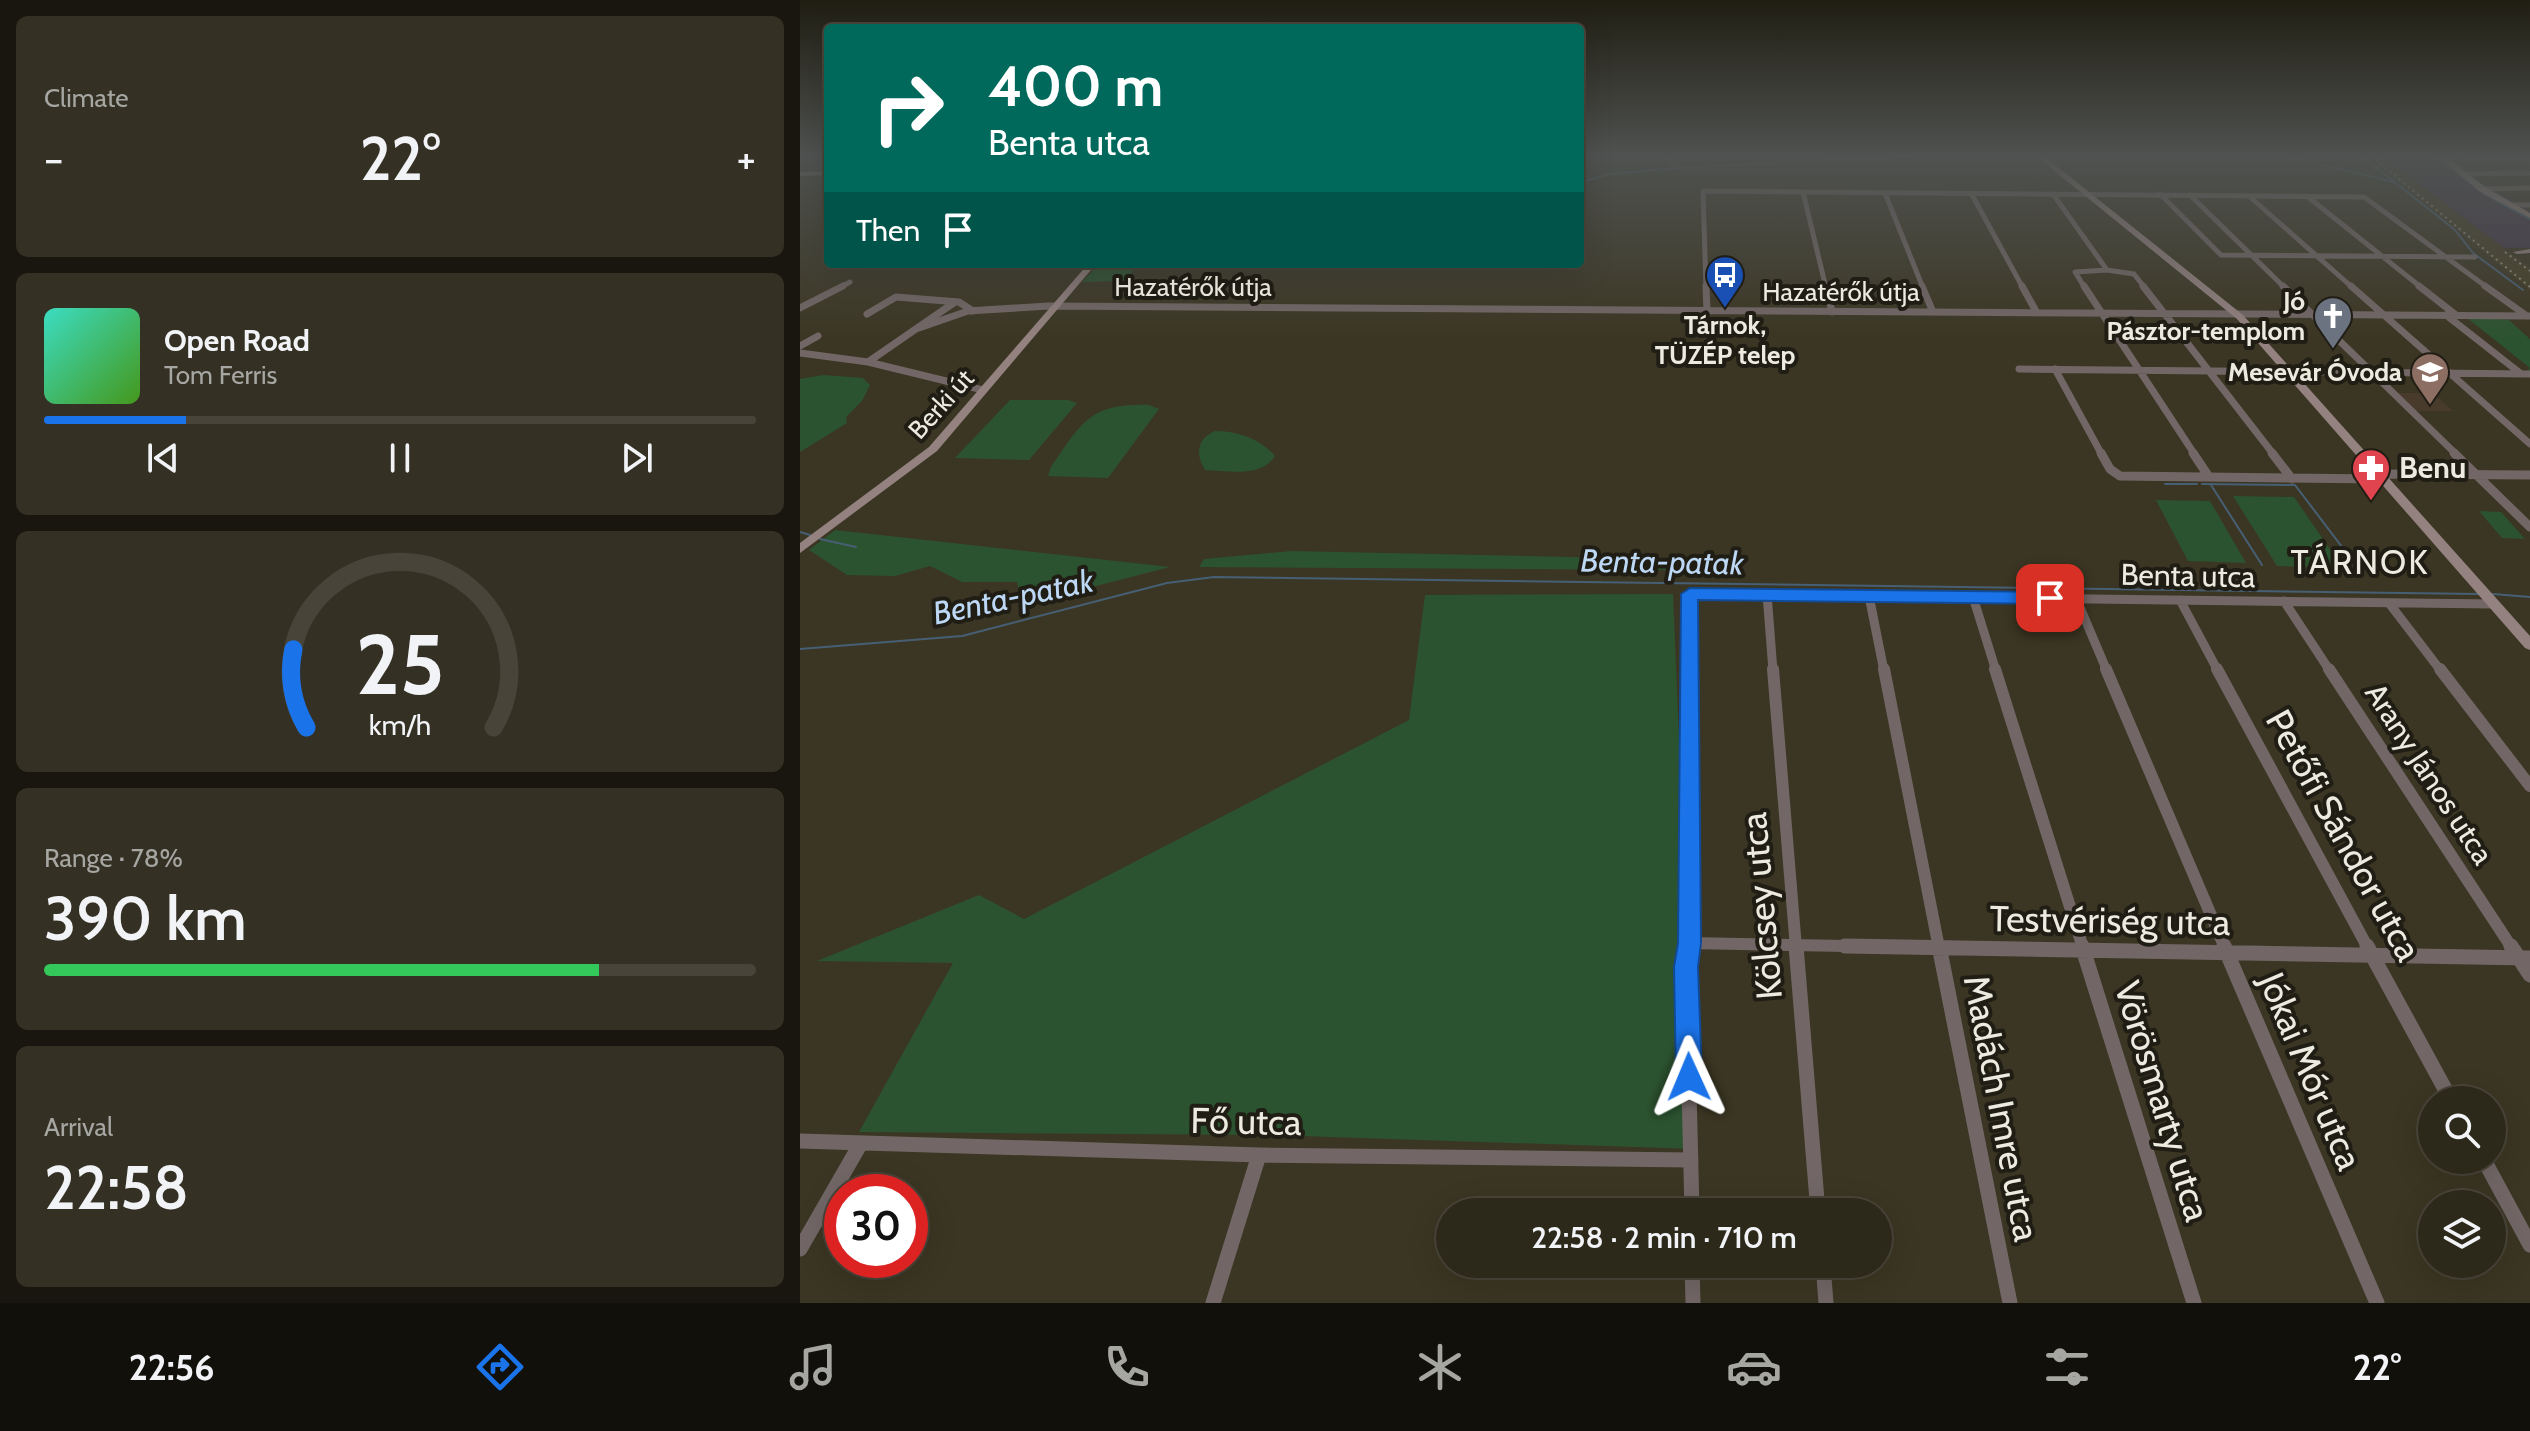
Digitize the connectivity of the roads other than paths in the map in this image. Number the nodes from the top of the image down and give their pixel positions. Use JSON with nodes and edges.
{"nodes":[{"id":1,"x":1704,"y":217,"type":"edge"},
{"id":2,"x":1809,"y":217,"type":"edge"},
{"id":3,"x":1895,"y":217,"type":"edge"},
{"id":4,"x":1984,"y":217,"type":"edge"},
{"id":5,"x":2069,"y":217,"type":"edge"},
{"id":6,"x":2115,"y":217,"type":"edge"},
{"id":7,"x":2183,"y":217,"type":"edge"},
{"id":8,"x":2213,"y":217,"type":"edge"},
{"id":9,"x":2273,"y":217,"type":"edge"},
{"id":10,"x":2333,"y":217,"type":"edge"},
{"id":11,"x":2391,"y":217,"type":"edge"},
{"id":12,"x":2530,"y":251,"type":"edge"},
{"id":13,"x":2517,"y":252,"type":"dead end"},
{"id":14,"x":2254,"y":256,"type":"junction"},
{"id":15,"x":2319,"y":257,"type":"junction"},
{"id":16,"x":2383,"y":257,"type":"junction"},
{"id":17,"x":2446,"y":257,"type":"junction"},
{"id":18,"x":2475,"y":257,"type":"dead end"},
{"id":19,"x":1089,"y":268,"type":"edge"},
{"id":20,"x":2107,"y":270,"type":"junction"},
{"id":21,"x":850,"y":282,"type":"dead end"},
{"id":22,"x":956,"y":302,"type":"junction"},
{"id":23,"x":1056,"y":306,"type":"junction"},
{"id":24,"x":800,"y":308,"type":"edge"},
{"id":25,"x":973,"y":311,"type":"junction"},
{"id":26,"x":1707,"y":311,"type":"junction"},
{"id":27,"x":1832,"y":312,"type":"junction"},
{"id":28,"x":1933,"y":312,"type":"junction"},
{"id":29,"x":2037,"y":313,"type":"junction"},
{"id":30,"x":867,"y":314,"type":"dead end"},
{"id":31,"x":2102,"y":314,"type":"junction"},
{"id":32,"x":2166,"y":314,"type":"junction"},
{"id":33,"x":2236,"y":314,"type":"junction"},
{"id":34,"x":2314,"y":314,"type":"junction"},
{"id":35,"x":2385,"y":315,"type":"junction"},
{"id":36,"x":2446,"y":315,"type":"junction"},
{"id":37,"x":2456,"y":315,"type":"junction"},
{"id":38,"x":2528,"y":316,"type":"edge"},
{"id":39,"x":919,"y":328,"type":"junction"},
{"id":40,"x":818,"y":336,"type":"dead end"},
{"id":41,"x":800,"y":346,"type":"edge"},
{"id":42,"x":800,"y":353,"type":"edge"},
{"id":43,"x":868,"y":362,"type":"junction"},
{"id":44,"x":2019,"y":369,"type":"dead end"},
{"id":45,"x":2055,"y":369,"type":"junction"},
{"id":46,"x":2139,"y":371,"type":"junction"},
{"id":47,"x":2210,"y":372,"type":"junction"},
{"id":48,"x":2290,"y":373,"type":"junction"},
{"id":49,"x":2374,"y":374,"type":"junction"},
{"id":50,"x":2451,"y":374,"type":"junction"},
{"id":51,"x":2527,"y":374,"type":"edge"},
{"id":52,"x":983,"y":390,"type":"junction"},
{"id":53,"x":2530,"y":444,"type":"edge"},
{"id":54,"x":2477,"y":475,"type":"junction"},
{"id":55,"x":2530,"y":475,"type":"edge"},
{"id":56,"x":2209,"y":477,"type":"junction"},
{"id":57,"x":2381,"y":477,"type":"junction"},
{"id":58,"x":2292,"y":479,"type":"junction"},
{"id":59,"x":2530,"y":527,"type":"edge"},
{"id":60,"x":800,"y":549,"type":"edge"},
{"id":61,"x":1767,"y":594,"type":"junction"},
{"id":62,"x":1869,"y":596,"type":"junction"},
{"id":63,"x":1973,"y":597,"type":"junction"},
{"id":64,"x":2076,"y":598,"type":"junction"},
{"id":65,"x":2180,"y":600,"type":"junction"},
{"id":66,"x":2284,"y":601,"type":"junction"},
{"id":67,"x":2389,"y":603,"type":"junction"},
{"id":68,"x":2493,"y":604,"type":"junction"},
{"id":69,"x":2530,"y":645,"type":"edge"},
{"id":70,"x":2530,"y":786,"type":"edge"},
{"id":71,"x":1689,"y":943,"type":"junction"},
{"id":72,"x":1796,"y":944,"type":"junction"},
{"id":73,"x":1939,"y":947,"type":"junction"},
{"id":74,"x":2084,"y":950,"type":"junction"},
{"id":75,"x":2228,"y":952,"type":"junction"},
{"id":76,"x":2373,"y":955,"type":"junction"},
{"id":77,"x":2525,"y":958,"type":"edge"},
{"id":78,"x":2530,"y":975,"type":"edge"},
{"id":79,"x":2443,"y":1086,"type":"edge"},
{"id":80,"x":800,"y":1141,"type":"edge"},
{"id":81,"x":861,"y":1143,"type":"junction"},
{"id":82,"x":1259,"y":1155,"type":"junction"},
{"id":83,"x":1691,"y":1160,"type":"junction"},
{"id":84,"x":2492,"y":1174,"type":"edge"},
{"id":85,"x":1692,"y":1198,"type":"edge"},
{"id":86,"x":1817,"y":1198,"type":"edge"},
{"id":87,"x":2530,"y":1245,"type":"edge"},
{"id":88,"x":800,"y":1249,"type":"edge"},
{"id":89,"x":1692,"y":1278,"type":"edge"},
{"id":90,"x":1824,"y":1278,"type":"edge"},
{"id":91,"x":1213,"y":1303,"type":"edge"},
{"id":92,"x":1693,"y":1303,"type":"edge"},
{"id":93,"x":1826,"y":1303,"type":"edge"},
{"id":94,"x":2010,"y":1303,"type":"edge"},
{"id":95,"x":2194,"y":1303,"type":"edge"},
{"id":96,"x":2377,"y":1303,"type":"edge"}],
"edges":[{"from":1,"to":26,"type":"street"},
{"from":2,"to":27,"type":"street"},
{"from":3,"to":28,"type":"street"},
{"from":4,"to":29,"type":"street"},
{"from":5,"to":20,"type":"street"},
{"from":6,"to":33,"type":"street"},
{"from":7,"to":14,"type":"street"},
{"from":8,"to":14,"type":"street"},
{"from":9,"to":15,"type":"street"},
{"from":10,"to":16,"type":"street"},
{"from":11,"to":17,"type":"street"},
{"from":12,"to":13,"type":"street"},
{"from":14,"to":15,"type":"street"},
{"from":14,"to":34,"type":"street"},
{"from":15,"to":16,"type":"street"},
{"from":15,"to":35,"type":"street"},
{"from":16,"to":17,"type":"street"},
{"from":16,"to":37,"type":"street"},
{"from":17,"to":18,"type":"street"},
{"from":17,"to":38,"type":"street"},
{"from":19,"to":23,"type":"street","name":"Berki út"},
{"from":20,"to":31,"type":"street"},
{"from":20,"to":32,"type":"street"},
{"from":21,"to":24,"type":"street"},
{"from":22,"to":25,"type":"street"},
{"from":22,"to":30,"type":"street"},
{"from":22,"to":39,"type":"street"},
{"from":23,"to":25,"type":"street","name":"Hazatérők útja"},
{"from":23,"to":26,"type":"street","name":"Hazatérők útja"},
{"from":23,"to":52,"type":"street","name":"Berki út"},
{"from":25,"to":39,"type":"street","name":"Hazatérők útja"},
{"from":26,"to":27,"type":"street","name":"Hazatérők útja"},
{"from":27,"to":28,"type":"street","name":"Hazatérők útja"},
{"from":28,"to":29,"type":"street","name":"Hazatérők útja"},
{"from":29,"to":31,"type":"street","name":"Hazatérők útja"},
{"from":31,"to":32,"type":"street","name":"Hazatérők útja"},
{"from":31,"to":46,"type":"street"},
{"from":32,"to":33,"type":"street","name":"Hazatérők útja"},
{"from":32,"to":47,"type":"street"},
{"from":33,"to":34,"type":"street","name":"Hazatérők útja"},
{"from":33,"to":48,"type":"street"},
{"from":34,"to":35,"type":"street","name":"Hazatérők útja"},
{"from":34,"to":49,"type":"street"},
{"from":35,"to":36,"type":"street","name":"Hazatérők útja"},
{"from":35,"to":50,"type":"street"},
{"from":36,"to":37,"type":"street","name":"Hazatérők útja"},
{"from":36,"to":51,"type":"street"},
{"from":37,"to":38,"type":"street","name":"Hazatérők útja"},
{"from":39,"to":43,"type":"street"},
{"from":40,"to":41,"type":"street"},
{"from":42,"to":43,"type":"street"},
{"from":43,"to":52,"type":"street"},
{"from":44,"to":45,"type":"street"},
{"from":45,"to":46,"type":"street"},
{"from":45,"to":56,"type":"street"},
{"from":46,"to":47,"type":"street"},
{"from":46,"to":56,"type":"street"},
{"from":47,"to":48,"type":"street"},
{"from":47,"to":58,"type":"street"},
{"from":48,"to":49,"type":"street"},
{"from":48,"to":57,"type":"street"},
{"from":49,"to":50,"type":"street"},
{"from":49,"to":54,"type":"street"},
{"from":50,"to":51,"type":"street"},
{"from":50,"to":53,"type":"street"},
{"from":52,"to":60,"type":"street","name":"Berki út"},
{"from":54,"to":55,"type":"street"},
{"from":54,"to":57,"type":"street"},
{"from":54,"to":59,"type":"street"},
{"from":56,"to":58,"type":"street"},
{"from":57,"to":58,"type":"street"},
{"from":57,"to":68,"type":"street"},
{"from":61,"to":62,"type":"street","name":"Benta utca"},
{"from":61,"to":71,"type":"street","name":"Benta utca"},
{"from":61,"to":72,"type":"street","name":"Kölcsey utca"},
{"from":62,"to":63,"type":"street","name":"Benta utca"},
{"from":62,"to":73,"type":"street","name":"Madách Imre utca"},
{"from":63,"to":64,"type":"street","name":"Benta utca"},
{"from":63,"to":74,"type":"street","name":"Vörösmarty utca"},
{"from":64,"to":65,"type":"street","name":"Benta utca"},
{"from":64,"to":75,"type":"street","name":"Jókai Mór utca"},
{"from":65,"to":66,"type":"street","name":"Benta utca"},
{"from":65,"to":76,"type":"street","name":"Petőfi Sándor utca"},
{"from":66,"to":67,"type":"street","name":"Benta utca"},
{"from":66,"to":77,"type":"street","name":"Arany János utca"},
{"from":67,"to":68,"type":"street","name":"Benta utca"},
{"from":67,"to":70,"type":"street"},
{"from":68,"to":69,"type":"street"},
{"from":71,"to":72,"type":"street","name":"Testvériség utca"},
{"from":71,"to":83,"type":"street"},
{"from":72,"to":73,"type":"street","name":"Testvériség utca"},
{"from":72,"to":86,"type":"street","name":"Kölcsey utca"},
{"from":73,"to":74,"type":"street","name":"Testvériség utca"},
{"from":73,"to":94,"type":"street","name":"Madách Imre utca"},
{"from":74,"to":75,"type":"street","name":"Testvériség utca"},
{"from":74,"to":95,"type":"street","name":"Vörösmarty utca"},
{"from":75,"to":76,"type":"street","name":"Testvériség utca"},
{"from":75,"to":96,"type":"street","name":"Jókai Mór utca"},
{"from":76,"to":77,"type":"street","name":"Testvériség utca"},
{"from":76,"to":79,"type":"street","name":"Petőfi Sándor utca"},
{"from":77,"to":78,"type":"street","name":"Arany János utca"},
{"from":80,"to":81,"type":"street","name":"Fő utca"},
{"from":81,"to":82,"type":"street","name":"Fő utca"},
{"from":81,"to":88,"type":"street"},
{"from":82,"to":83,"type":"street","name":"Fő utca"},
{"from":82,"to":91,"type":"street"},
{"from":83,"to":85,"type":"street"},
{"from":84,"to":87,"type":"street"},
{"from":89,"to":92,"type":"street"},
{"from":90,"to":93,"type":"street"}]}
